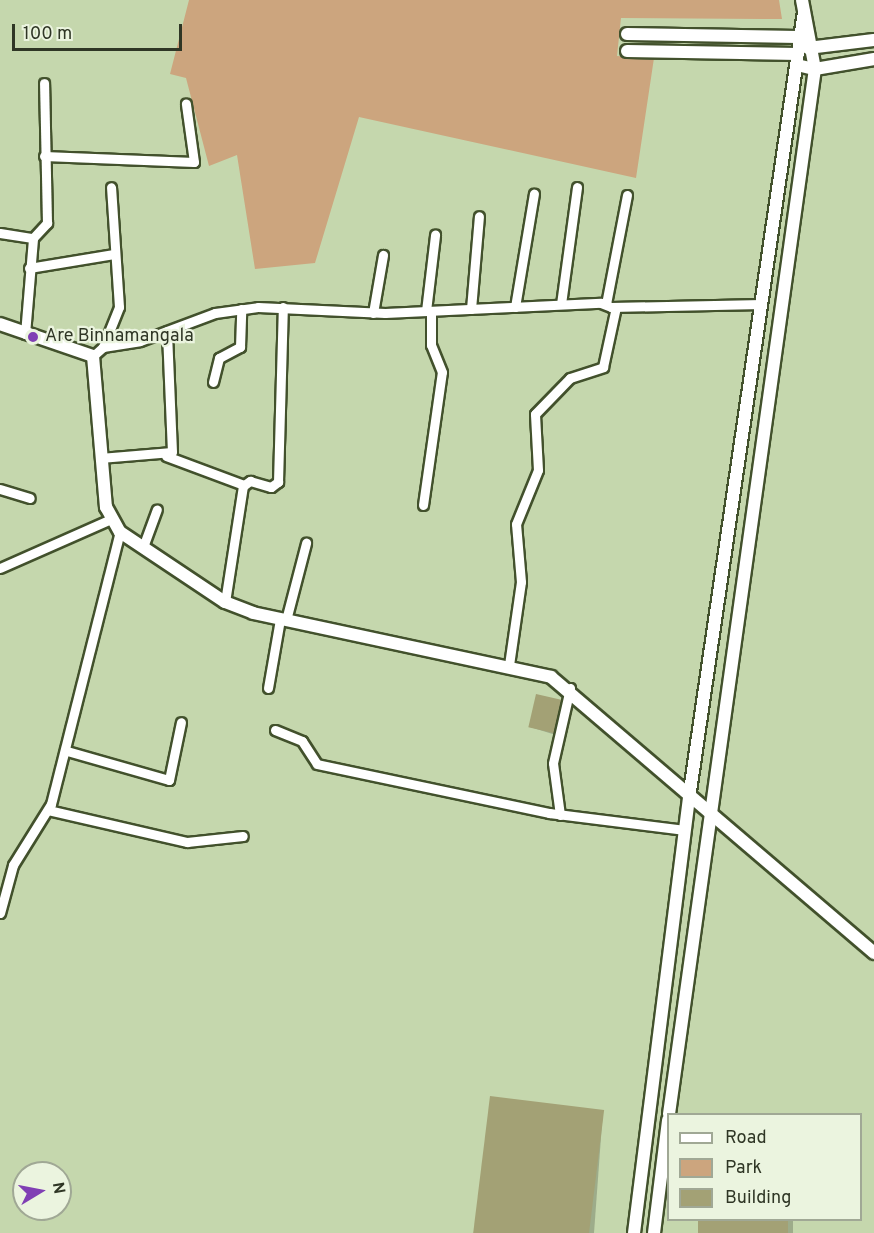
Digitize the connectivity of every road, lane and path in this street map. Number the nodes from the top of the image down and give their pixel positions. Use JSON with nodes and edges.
{"nodes":[{"id":1,"x":803,"y":6,"type":"edge"},
{"id":2,"x":627,"y":34,"type":"dead end"},
{"id":3,"x":874,"y":40,"type":"edge"},
{"id":4,"x":798,"y":50,"type":"junction"},
{"id":5,"x":815,"y":50,"type":"junction"},
{"id":6,"x":627,"y":51,"type":"dead end"},
{"id":7,"x":874,"y":59,"type":"edge"},
{"id":8,"x":815,"y":69,"type":"junction"},
{"id":9,"x":44,"y":83,"type":"dead end"},
{"id":10,"x":186,"y":104,"type":"dead end"},
{"id":11,"x":44,"y":156,"type":"junction"},
{"id":12,"x":111,"y":187,"type":"dead end"},
{"id":13,"x":577,"y":187,"type":"dead end"},
{"id":14,"x":534,"y":194,"type":"dead end"},
{"id":15,"x":627,"y":195,"type":"dead end"},
{"id":16,"x":479,"y":216,"type":"dead end"},
{"id":17,"x":0,"y":233,"type":"edge"},
{"id":18,"x":435,"y":235,"type":"dead end"},
{"id":19,"x":33,"y":238,"type":"junction"},
{"id":20,"x":114,"y":254,"type":"junction"},
{"id":21,"x":383,"y":255,"type":"dead end"},
{"id":22,"x":29,"y":268,"type":"junction"},
{"id":23,"x":561,"y":304,"type":"junction"},
{"id":24,"x":606,"y":304,"type":"junction"},
{"id":25,"x":762,"y":304,"type":"junction"},
{"id":26,"x":283,"y":307,"type":"junction"},
{"id":27,"x":515,"y":307,"type":"junction"},
{"id":28,"x":616,"y":307,"type":"junction"},
{"id":29,"x":241,"y":309,"type":"junction"},
{"id":30,"x":471,"y":309,"type":"junction"},
{"id":31,"x":429,"y":311,"type":"junction"},
{"id":32,"x":373,"y":313,"type":"junction"},
{"id":33,"x":1,"y":327,"type":"edge"},
{"id":34,"x":167,"y":331,"type":"junction"},
{"id":35,"x":25,"y":334,"type":"junction"},
{"id":36,"x":103,"y":347,"type":"junction"},
{"id":37,"x":93,"y":356,"type":"junction"},
{"id":38,"x":213,"y":382,"type":"dead end"},
{"id":39,"x":166,"y":456,"type":"junction"},
{"id":40,"x":100,"y":458,"type":"junction"},
{"id":41,"x":244,"y":485,"type":"junction"},
{"id":42,"x":0,"y":489,"type":"edge"},
{"id":43,"x":30,"y":498,"type":"dead end"},
{"id":44,"x":423,"y":505,"type":"dead end"},
{"id":45,"x":158,"y":509,"type":"dead end"},
{"id":46,"x":111,"y":519,"type":"junction"},
{"id":47,"x":120,"y":532,"type":"junction"},
{"id":48,"x":306,"y":543,"type":"dead end"},
{"id":49,"x":143,"y":548,"type":"junction"},
{"id":50,"x":0,"y":568,"type":"edge"},
{"id":51,"x":225,"y":602,"type":"junction"},
{"id":52,"x":283,"y":620,"type":"junction"},
{"id":53,"x":509,"y":665,"type":"junction"},
{"id":54,"x":268,"y":688,"type":"dead end"},
{"id":55,"x":570,"y":688,"type":"junction"},
{"id":56,"x":181,"y":722,"type":"dead end"},
{"id":57,"x":274,"y":730,"type":"dead end"},
{"id":58,"x":67,"y":751,"type":"junction"},
{"id":59,"x":689,"y":798,"type":"junction"},
{"id":60,"x":48,"y":810,"type":"junction"},
{"id":61,"x":560,"y":815,"type":"junction"},
{"id":62,"x":709,"y":815,"type":"junction"},
{"id":63,"x":685,"y":830,"type":"junction"},
{"id":64,"x":243,"y":836,"type":"dead end"},
{"id":65,"x":0,"y":913,"type":"edge"},
{"id":66,"x":874,"y":953,"type":"edge"},
{"id":67,"x":669,"y":1113,"type":"edge"},
{"id":68,"x":667,"y":1135,"type":"edge"},
{"id":69,"x":634,"y":1233,"type":"edge"},
{"id":70,"x":654,"y":1233,"type":"edge"}],
"edges":[{"from":1,"to":4,"type":"main road"},
{"from":1,"to":5,"type":"main road"},
{"from":2,"to":4,"type":"main road"},
{"from":3,"to":5,"type":"main road"},
{"from":4,"to":5,"type":"main road"},
{"from":4,"to":6,"type":"main road"},
{"from":4,"to":8,"type":"main road"},
{"from":4,"to":25,"type":"main road"},
{"from":5,"to":8,"type":"main road"},
{"from":7,"to":8,"type":"main road"},
{"from":8,"to":62,"type":"main road"},
{"from":9,"to":11,"type":"street"},
{"from":10,"to":11,"type":"street"},
{"from":11,"to":19,"type":"street"},
{"from":12,"to":20,"type":"street"},
{"from":13,"to":23,"type":"street"},
{"from":14,"to":27,"type":"street"},
{"from":15,"to":24,"type":"street"},
{"from":16,"to":30,"type":"street"},
{"from":17,"to":19,"type":"street"},
{"from":18,"to":31,"type":"street"},
{"from":19,"to":22,"type":"street"},
{"from":20,"to":22,"type":"street"},
{"from":20,"to":36,"type":"street"},
{"from":21,"to":32,"type":"street"},
{"from":22,"to":35,"type":"street"},
{"from":23,"to":24,"type":"street"},
{"from":23,"to":27,"type":"street"},
{"from":24,"to":28,"type":"street"},
{"from":25,"to":28,"type":"street"},
{"from":25,"to":59,"type":"main road"},
{"from":26,"to":29,"type":"street"},
{"from":26,"to":32,"type":"street"},
{"from":26,"to":41,"type":"street"},
{"from":27,"to":30,"type":"street"},
{"from":28,"to":53,"type":"street"},
{"from":29,"to":34,"type":"street"},
{"from":29,"to":38,"type":"street"},
{"from":30,"to":31,"type":"street"},
{"from":31,"to":32,"type":"street"},
{"from":31,"to":44,"type":"street"},
{"from":33,"to":35,"type":"main road"},
{"from":34,"to":36,"type":"street"},
{"from":34,"to":39,"type":"street"},
{"from":35,"to":37,"type":"main road"},
{"from":36,"to":37,"type":"street"},
{"from":37,"to":40,"type":"main road"},
{"from":39,"to":40,"type":"street"},
{"from":39,"to":41,"type":"street"},
{"from":40,"to":46,"type":"main road"},
{"from":41,"to":51,"type":"street"},
{"from":42,"to":43,"type":"street"},
{"from":45,"to":49,"type":"street"},
{"from":46,"to":47,"type":"main road"},
{"from":46,"to":50,"type":"street"},
{"from":47,"to":49,"type":"main road"},
{"from":47,"to":58,"type":"street"},
{"from":48,"to":52,"type":"street"},
{"from":49,"to":51,"type":"main road"},
{"from":51,"to":52,"type":"main road"},
{"from":52,"to":53,"type":"main road"},
{"from":52,"to":54,"type":"street"},
{"from":53,"to":55,"type":"main road"},
{"from":55,"to":59,"type":"main road"},
{"from":55,"to":61,"type":"street"},
{"from":56,"to":58,"type":"street"},
{"from":57,"to":61,"type":"street"},
{"from":58,"to":60,"type":"street"},
{"from":59,"to":62,"type":"main road"},
{"from":59,"to":63,"type":"main road"},
{"from":60,"to":64,"type":"street"},
{"from":60,"to":65,"type":"street"},
{"from":61,"to":63,"type":"street"},
{"from":62,"to":66,"type":"main road"},
{"from":62,"to":67,"type":"main road"},
{"from":63,"to":69,"type":"main road"},
{"from":68,"to":70,"type":"main road"}]}
